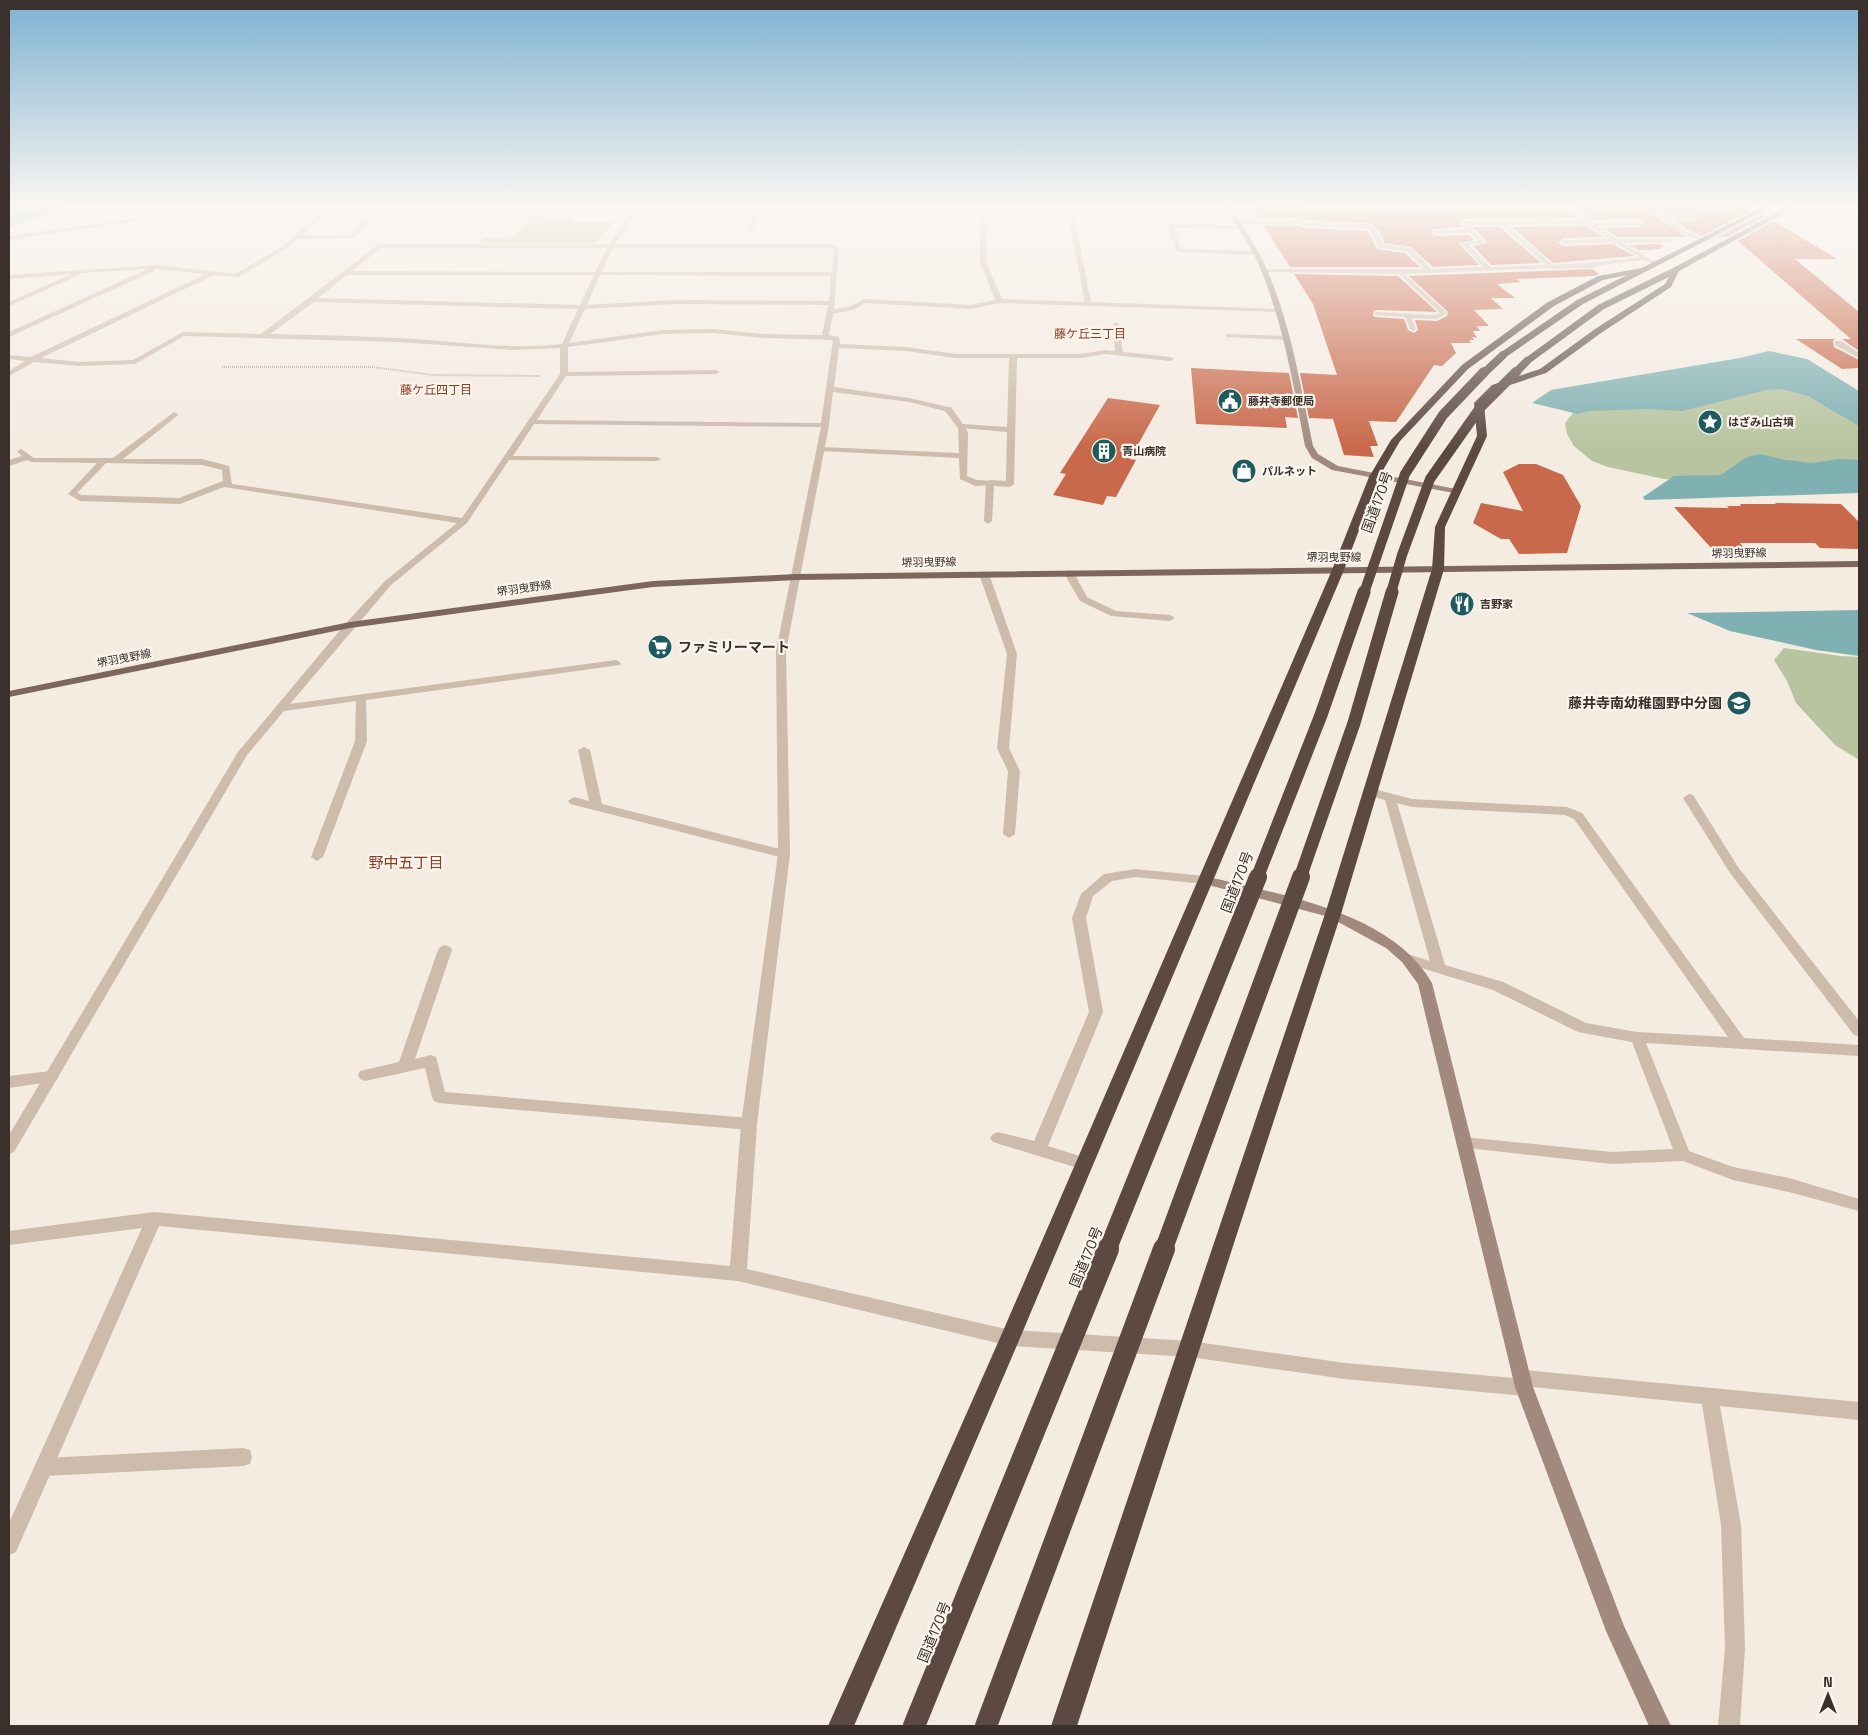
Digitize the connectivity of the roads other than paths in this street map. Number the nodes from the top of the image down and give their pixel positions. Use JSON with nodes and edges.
{"nodes":[{"id":1,"x":50,"y":286,"type":"edge"},
{"id":2,"x":116,"y":286,"type":"edge"},
{"id":3,"x":187,"y":286,"type":"edge"},
{"id":4,"x":329,"y":286,"type":"edge"},
{"id":5,"x":592,"y":286,"type":"edge"},
{"id":6,"x":833,"y":286,"type":"edge"},
{"id":7,"x":993,"y":286,"type":"edge"},
{"id":8,"x":1085,"y":286,"type":"edge"},
{"id":9,"x":1270,"y":286,"type":"edge"},
{"id":10,"x":1415,"y":286,"type":"edge"},
{"id":11,"x":1586,"y":286,"type":"edge"},
{"id":12,"x":1611,"y":286,"type":"edge"},
{"id":13,"x":1644,"y":286,"type":"edge"},
{"id":14,"x":1667,"y":286,"type":"edge"},
{"id":15,"x":312,"y":300,"type":"junction"},
{"id":16,"x":999,"y":301,"type":"junction"},
{"id":17,"x":1088,"y":302,"type":"junction"},
{"id":18,"x":832,"y":303,"type":"junction"},
{"id":19,"x":9,"y":304,"type":"edge"},
{"id":20,"x":583,"y":307,"type":"junction"},
{"id":21,"x":1278,"y":310,"type":"junction"},
{"id":22,"x":830,"y":312,"type":"junction"},
{"id":23,"x":1377,"y":314,"type":"dead end"},
{"id":24,"x":1407,"y":315,"type":"junction"},
{"id":25,"x":1116,"y":324,"type":"dead end"},
{"id":26,"x":1413,"y":329,"type":"dead end"},
{"id":27,"x":9,"y":335,"type":"edge"},
{"id":28,"x":263,"y":336,"type":"junction"},
{"id":29,"x":1228,"y":336,"type":"dead end"},
{"id":30,"x":826,"y":337,"type":"junction"},
{"id":31,"x":1286,"y":338,"type":"junction"},
{"id":32,"x":1838,"y":343,"type":"dead end"},
{"id":33,"x":564,"y":346,"type":"junction"},
{"id":34,"x":836,"y":346,"type":"junction"},
{"id":35,"x":1119,"y":353,"type":"junction"},
{"id":36,"x":1013,"y":356,"type":"junction"},
{"id":37,"x":1859,"y":356,"type":"edge"},
{"id":38,"x":9,"y":357,"type":"edge"},
{"id":39,"x":33,"y":359,"type":"junction"},
{"id":40,"x":1170,"y":359,"type":"dead end"},
{"id":41,"x":716,"y":372,"type":"dead end"},
{"id":42,"x":9,"y":374,"type":"edge"},
{"id":43,"x":563,"y":375,"type":"junction"},
{"id":44,"x":831,"y":389,"type":"junction"},
{"id":45,"x":174,"y":414,"type":"dead end"},
{"id":46,"x":532,"y":422,"type":"junction"},
{"id":47,"x":825,"y":425,"type":"junction"},
{"id":48,"x":961,"y":426,"type":"junction"},
{"id":49,"x":1011,"y":430,"type":"junction"},
{"id":50,"x":821,"y":449,"type":"junction"},
{"id":51,"x":21,"y":450,"type":"dead end"},
{"id":52,"x":964,"y":456,"type":"junction"},
{"id":53,"x":29,"y":457,"type":"junction"},
{"id":54,"x":508,"y":458,"type":"junction"},
{"id":55,"x":657,"y":459,"type":"dead end"},
{"id":56,"x":104,"y":460,"type":"junction"},
{"id":57,"x":115,"y":461,"type":"junction"},
{"id":58,"x":9,"y":463,"type":"edge"},
{"id":59,"x":1374,"y":477,"type":"junction"},
{"id":60,"x":227,"y":483,"type":"junction"},
{"id":61,"x":990,"y":483,"type":"junction"},
{"id":62,"x":1456,"y":492,"type":"junction"},
{"id":63,"x":464,"y":521,"type":"junction"},
{"id":64,"x":988,"y":521,"type":"dead end"},
{"id":65,"x":1859,"y":564,"type":"edge"},
{"id":66,"x":1438,"y":569,"type":"junction"},
{"id":67,"x":1338,"y":570,"type":"junction"},
{"id":68,"x":1069,"y":573,"type":"junction"},
{"id":69,"x":984,"y":574,"type":"junction"},
{"id":70,"x":796,"y":577,"type":"junction"},
{"id":71,"x":1170,"y":618,"type":"dead end"},
{"id":72,"x":350,"y":625,"type":"junction"},
{"id":73,"x":616,"y":663,"type":"dead end"},
{"id":74,"x":9,"y":694,"type":"edge"},
{"id":75,"x":360,"y":697,"type":"junction"},
{"id":76,"x":280,"y":708,"type":"junction"},
{"id":77,"x":584,"y":750,"type":"dead end"},
{"id":78,"x":1370,"y":792,"type":"junction"},
{"id":79,"x":1390,"y":798,"type":"junction"},
{"id":80,"x":1689,"y":798,"type":"dead end"},
{"id":81,"x":574,"y":801,"type":"dead end"},
{"id":82,"x":596,"y":806,"type":"junction"},
{"id":83,"x":1009,"y":834,"type":"dead end"},
{"id":84,"x":784,"y":854,"type":"junction"},
{"id":85,"x":317,"y":856,"type":"dead end"},
{"id":86,"x":1205,"y":880,"type":"junction"},
{"id":87,"x":1333,"y":914,"type":"junction"},
{"id":88,"x":445,"y":950,"type":"dead end"},
{"id":89,"x":1407,"y":959,"type":"junction"},
{"id":90,"x":1439,"y":968,"type":"junction"},
{"id":91,"x":1859,"y":1032,"type":"edge"},
{"id":92,"x":1637,"y":1038,"type":"junction"},
{"id":93,"x":1740,"y":1044,"type":"junction"},
{"id":94,"x":1859,"y":1050,"type":"edge"},
{"id":95,"x":405,"y":1067,"type":"junction"},
{"id":96,"x":365,"y":1075,"type":"dead end"},
{"id":97,"x":50,"y":1077,"type":"junction"},
{"id":98,"x":9,"y":1082,"type":"edge"},
{"id":99,"x":749,"y":1124,"type":"junction"},
{"id":100,"x":998,"y":1138,"type":"dead end"},
{"id":101,"x":1464,"y":1143,"type":"junction"},
{"id":102,"x":9,"y":1148,"type":"edge"},
{"id":103,"x":1039,"y":1149,"type":"junction"},
{"id":104,"x":1682,"y":1155,"type":"junction"},
{"id":105,"x":1084,"y":1164,"type":"junction"},
{"id":106,"x":1858,"y":1205,"type":"dead end"},
{"id":107,"x":154,"y":1219,"type":"junction"},
{"id":108,"x":9,"y":1238,"type":"edge"},
{"id":109,"x":738,"y":1274,"type":"junction"},
{"id":110,"x":1010,"y":1338,"type":"junction"},
{"id":111,"x":1190,"y":1349,"type":"junction"},
{"id":112,"x":1523,"y":1383,"type":"junction"},
{"id":113,"x":1710,"y":1398,"type":"junction"},
{"id":114,"x":1859,"y":1412,"type":"edge"},
{"id":115,"x":243,"y":1457,"type":"dead end"},
{"id":116,"x":44,"y":1467,"type":"junction"},
{"id":117,"x":16,"y":1515,"type":"edge"},
{"id":118,"x":9,"y":1545,"type":"edge"},
{"id":119,"x":841,"y":1726,"type":"edge"},
{"id":120,"x":914,"y":1726,"type":"edge"},
{"id":121,"x":986,"y":1726,"type":"edge"},
{"id":122,"x":1064,"y":1726,"type":"edge"},
{"id":123,"x":1660,"y":1726,"type":"edge"},
{"id":124,"x":1729,"y":1726,"type":"edge"}],
"edges":[{"from":1,"to":19,"type":"street"},
{"from":2,"to":27,"type":"street"},
{"from":3,"to":39,"type":"street"},
{"from":4,"to":15,"type":"street"},
{"from":5,"to":20,"type":"street"},
{"from":6,"to":18,"type":"street"},
{"from":7,"to":16,"type":"street"},
{"from":8,"to":17,"type":"street"},
{"from":9,"to":21,"type":"main road"},
{"from":10,"to":24,"type":"street"},
{"from":11,"to":59,"type":"highway"},
{"from":12,"to":120,"type":"highway","name":"国道170号","bridge":true},
{"from":13,"to":121,"type":"highway","bridge":true},
{"from":14,"to":62,"type":"highway"},
{"from":15,"to":20,"type":"street"},
{"from":15,"to":28,"type":"street"},
{"from":16,"to":17,"type":"street"},
{"from":16,"to":22,"type":"street"},
{"from":17,"to":21,"type":"street"},
{"from":18,"to":20,"type":"street"},
{"from":18,"to":22,"type":"street"},
{"from":20,"to":33,"type":"street"},
{"from":21,"to":31,"type":"main road"},
{"from":22,"to":30,"type":"street"},
{"from":23,"to":24,"type":"street"},
{"from":24,"to":26,"type":"street"},
{"from":25,"to":35,"type":"street"},
{"from":28,"to":33,"type":"street"},
{"from":28,"to":39,"type":"street"},
{"from":29,"to":31,"type":"street"},
{"from":30,"to":33,"type":"street"},
{"from":30,"to":34,"type":"street"},
{"from":31,"to":59,"type":"main road"},
{"from":32,"to":37,"type":"street"},
{"from":33,"to":43,"type":"street"},
{"from":34,"to":36,"type":"street"},
{"from":34,"to":44,"type":"street"},
{"from":35,"to":36,"type":"street"},
{"from":35,"to":40,"type":"street"},
{"from":36,"to":49,"type":"street"},
{"from":38,"to":39,"type":"street"},
{"from":39,"to":42,"type":"street"},
{"from":41,"to":43,"type":"street"},
{"from":43,"to":46,"type":"street"},
{"from":44,"to":47,"type":"street"},
{"from":44,"to":48,"type":"street"},
{"from":45,"to":57,"type":"street"},
{"from":46,"to":47,"type":"street"},
{"from":46,"to":54,"type":"street"},
{"from":47,"to":50,"type":"street"},
{"from":48,"to":49,"type":"street"},
{"from":48,"to":52,"type":"street"},
{"from":49,"to":61,"type":"street"},
{"from":50,"to":52,"type":"street"},
{"from":50,"to":70,"type":"street"},
{"from":51,"to":53,"type":"street"},
{"from":52,"to":61,"type":"street"},
{"from":53,"to":56,"type":"street"},
{"from":53,"to":58,"type":"street"},
{"from":54,"to":55,"type":"street"},
{"from":54,"to":63,"type":"street"},
{"from":56,"to":57,"type":"street"},
{"from":56,"to":60,"type":"street"},
{"from":57,"to":60,"type":"street"},
{"from":59,"to":62,"type":"main road"},
{"from":59,"to":67,"type":"highway"},
{"from":60,"to":63,"type":"street"},
{"from":61,"to":64,"type":"street"},
{"from":62,"to":66,"type":"highway"},
{"from":63,"to":72,"type":"street"},
{"from":65,"to":66,"type":"main road","name":"堺羽曳野線"},
{"from":66,"to":67,"type":"main road","name":"堺羽曳野線"},
{"from":66,"to":78,"type":"highway"},
{"from":67,"to":68,"type":"main road","name":"堺羽曳野線"},
{"from":67,"to":86,"type":"highway"},
{"from":68,"to":69,"type":"main road","name":"堺羽曳野線"},
{"from":68,"to":71,"type":"street"},
{"from":69,"to":70,"type":"main road","name":"堺羽曳野線"},
{"from":69,"to":83,"type":"street"},
{"from":70,"to":72,"type":"main road","name":"堺羽曳野線"},
{"from":70,"to":84,"type":"street"},
{"from":72,"to":74,"type":"main road","name":"堺羽曳野線"},
{"from":72,"to":76,"type":"street"},
{"from":73,"to":75,"type":"street"},
{"from":75,"to":76,"type":"street"},
{"from":75,"to":85,"type":"street"},
{"from":76,"to":97,"type":"street"},
{"from":77,"to":82,"type":"street"},
{"from":78,"to":79,"type":"street"},
{"from":78,"to":87,"type":"highway"},
{"from":79,"to":90,"type":"street"},
{"from":79,"to":93,"type":"street"},
{"from":80,"to":91,"type":"street"},
{"from":81,"to":82,"type":"street"},
{"from":82,"to":84,"type":"street"},
{"from":84,"to":99,"type":"street"},
{"from":86,"to":87,"type":"main road"},
{"from":86,"to":103,"type":"street"},
{"from":86,"to":105,"type":"highway"},
{"from":87,"to":89,"type":"main road"},
{"from":87,"to":111,"type":"highway"},
{"from":88,"to":95,"type":"street"},
{"from":89,"to":90,"type":"street"},
{"from":89,"to":101,"type":"main road"},
{"from":90,"to":92,"type":"street"},
{"from":92,"to":93,"type":"street"},
{"from":92,"to":104,"type":"street"},
{"from":93,"to":94,"type":"street"},
{"from":95,"to":96,"type":"street"},
{"from":95,"to":99,"type":"street"},
{"from":97,"to":98,"type":"street"},
{"from":97,"to":102,"type":"street"},
{"from":99,"to":109,"type":"street"},
{"from":100,"to":103,"type":"street"},
{"from":101,"to":104,"type":"street"},
{"from":101,"to":112,"type":"main road"},
{"from":103,"to":105,"type":"street"},
{"from":104,"to":106,"type":"street"},
{"from":105,"to":110,"type":"highway"},
{"from":107,"to":108,"type":"street"},
{"from":107,"to":109,"type":"street"},
{"from":107,"to":116,"type":"street"},
{"from":109,"to":110,"type":"street"},
{"from":110,"to":111,"type":"street"},
{"from":110,"to":119,"type":"highway"},
{"from":111,"to":112,"type":"street"},
{"from":111,"to":122,"type":"highway"},
{"from":112,"to":113,"type":"street"},
{"from":112,"to":123,"type":"main road"},
{"from":113,"to":114,"type":"street"},
{"from":113,"to":124,"type":"street"},
{"from":115,"to":116,"type":"street"},
{"from":116,"to":117,"type":"street"},
{"from":117,"to":118,"type":"street"}]}
